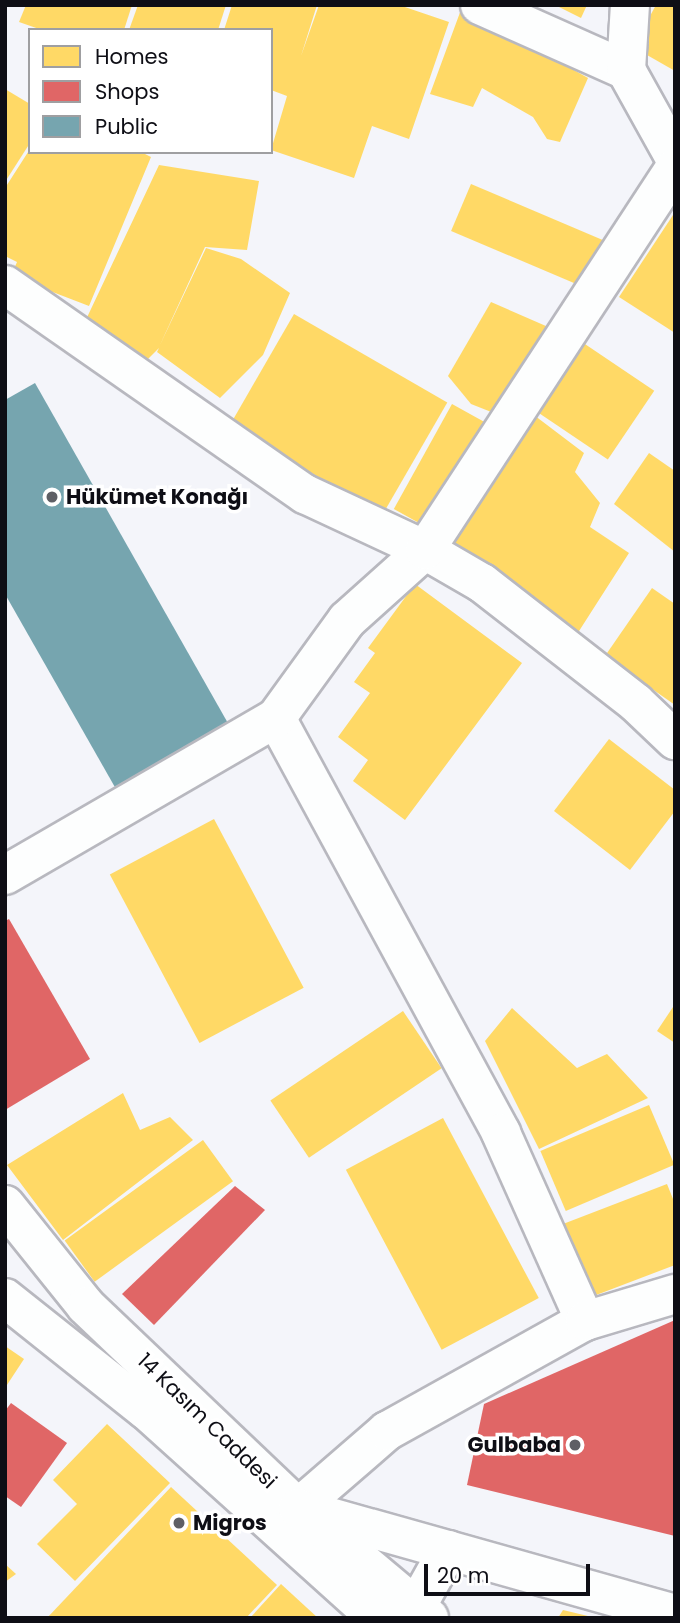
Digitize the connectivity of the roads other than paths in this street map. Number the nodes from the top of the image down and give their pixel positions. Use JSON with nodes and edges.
{"nodes":[{"id":1,"x":480,"y":5,"type":"edge"},
{"id":2,"x":630,"y":5,"type":"edge"},
{"id":3,"x":626,"y":70,"type":"junction"},
{"id":4,"x":675,"y":158,"type":"edge"},
{"id":5,"x":675,"y":169,"type":"edge"},
{"id":6,"x":5,"y":285,"type":"edge"},
{"id":7,"x":425,"y":550,"type":"junction"},
{"id":8,"x":276,"y":718,"type":"junction"},
{"id":9,"x":675,"y":740,"type":"edge"},
{"id":10,"x":5,"y":875,"type":"edge"},
{"id":11,"x":5,"y":1205,"type":"edge"},
{"id":12,"x":675,"y":1294,"type":"edge"},
{"id":13,"x":5,"y":1298,"type":"edge"},
{"id":14,"x":585,"y":1321,"type":"junction"},
{"id":15,"x":298,"y":1508,"type":"junction"},
{"id":16,"x":448,"y":1550,"type":"junction"},
{"id":17,"x":418,"y":1614,"type":"edge"},
{"id":18,"x":675,"y":1614,"type":"edge"},
{"id":19,"x":377,"y":1618,"type":"edge"}],
"edges":[{"from":1,"to":3,"type":"street"},
{"from":2,"to":3,"type":"street"},
{"from":3,"to":4,"type":"street"},
{"from":5,"to":7,"type":"street"},
{"from":6,"to":7,"type":"street"},
{"from":7,"to":8,"type":"street"},
{"from":7,"to":9,"type":"street"},
{"from":8,"to":10,"type":"street"},
{"from":8,"to":14,"type":"street"},
{"from":11,"to":15,"type":"street","name":"14 Kasım Caddesi"},
{"from":12,"to":14,"type":"street"},
{"from":13,"to":19,"type":"street","name":"14 Kasım Caddesi"},
{"from":14,"to":15,"type":"street"},
{"from":15,"to":16,"type":"street"},
{"from":15,"to":17,"type":"street","name":"14 Kasım Caddesi"},
{"from":16,"to":17,"type":"street"},
{"from":16,"to":18,"type":"street"}]}
